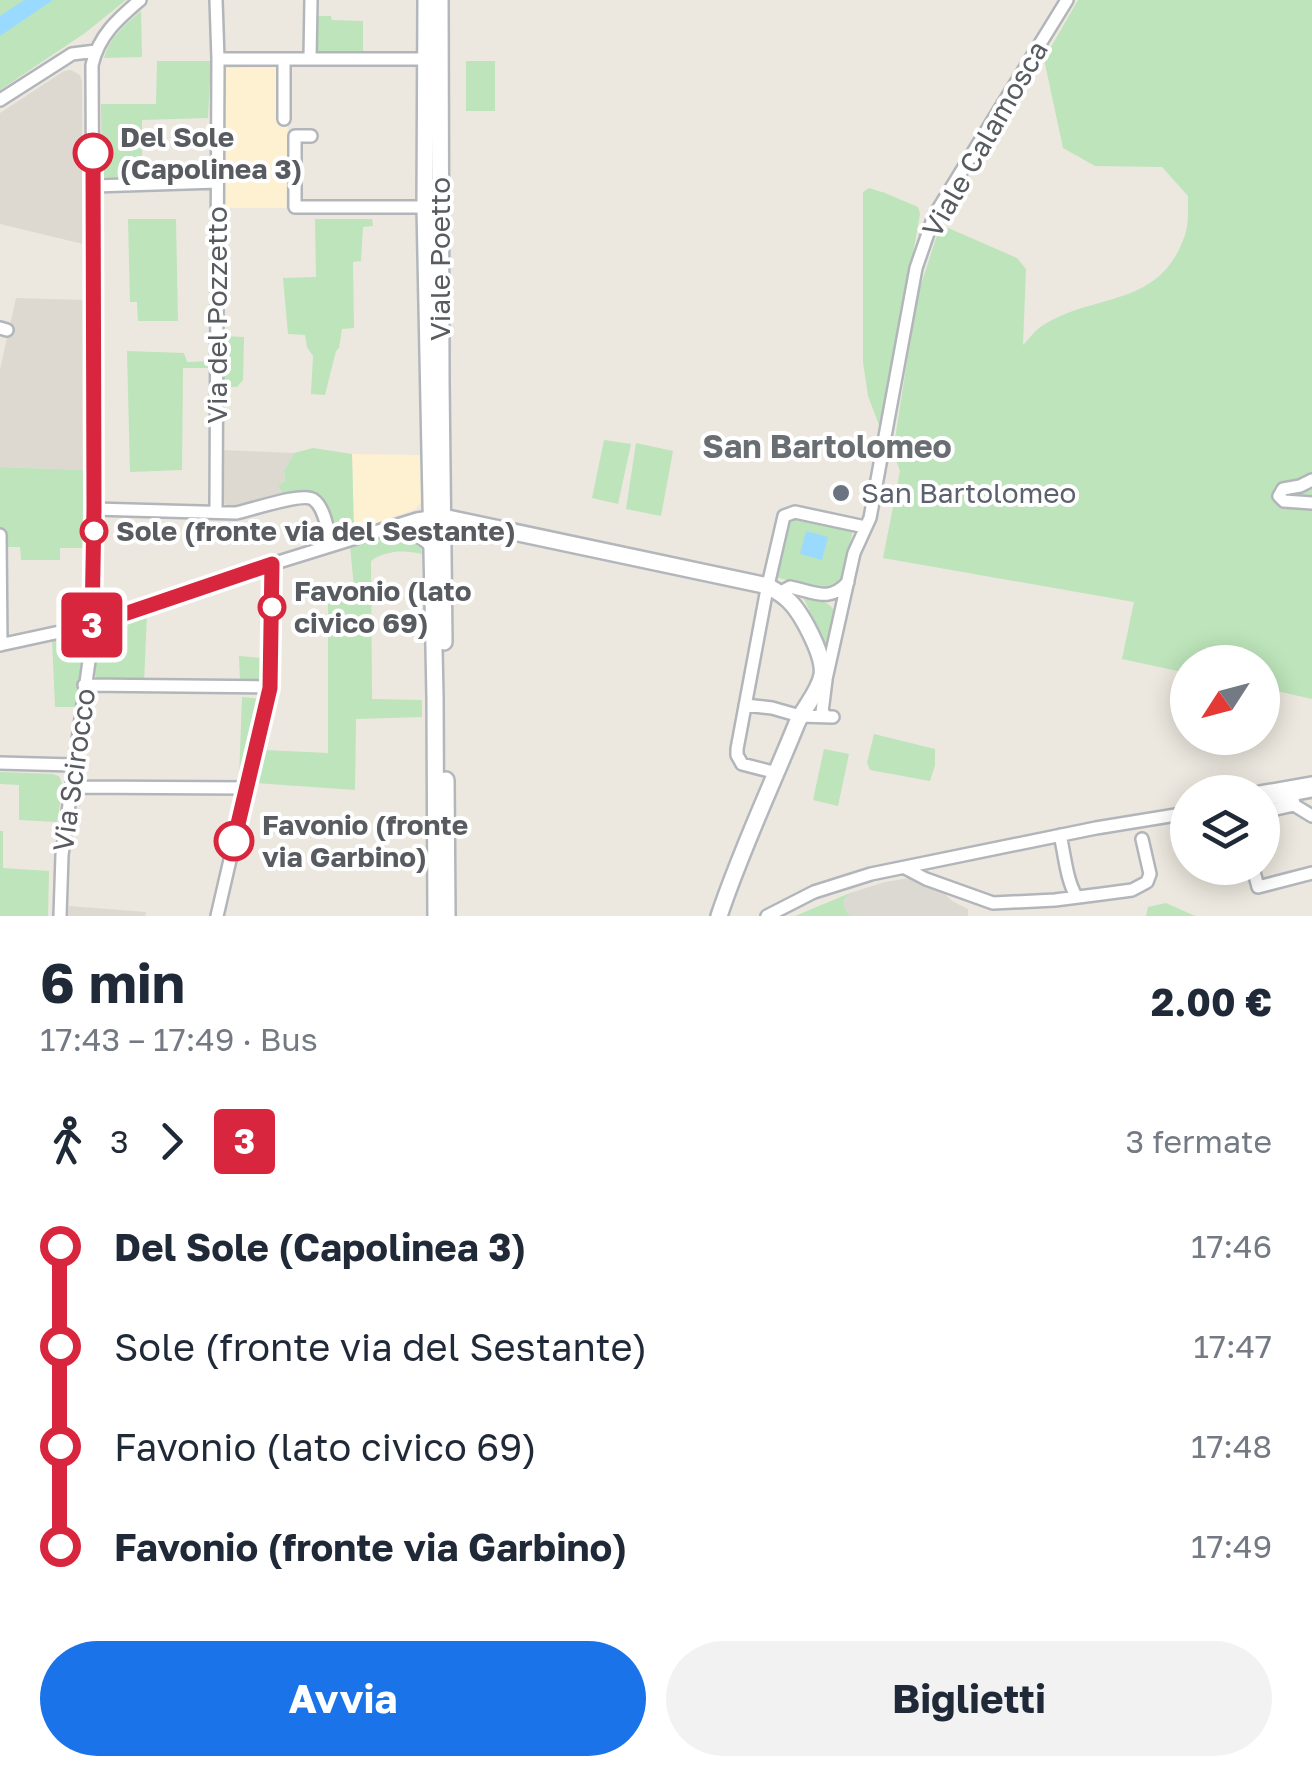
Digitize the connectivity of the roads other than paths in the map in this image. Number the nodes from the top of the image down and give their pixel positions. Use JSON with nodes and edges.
{"nodes":[{"id":1,"x":140,"y":0,"type":"edge"},
{"id":2,"x":216,"y":0,"type":"edge"},
{"id":3,"x":311,"y":0,"type":"edge"},
{"id":4,"x":426,"y":0,"type":"edge"},
{"id":5,"x":440,"y":0,"type":"edge"},
{"id":6,"x":1067,"y":0,"type":"edge"},
{"id":7,"x":96,"y":51,"type":"junction"},
{"id":8,"x":284,"y":58,"type":"junction"},
{"id":9,"x":310,"y":58,"type":"junction"},
{"id":10,"x":218,"y":59,"type":"junction"},
{"id":11,"x":426,"y":59,"type":"junction"},
{"id":12,"x":0,"y":100,"type":"edge"},
{"id":13,"x":284,"y":119,"type":"dead end"},
{"id":14,"x":311,"y":136,"type":"dead end"},
{"id":15,"x":217,"y":182,"type":"junction"},
{"id":16,"x":94,"y":186,"type":"junction"},
{"id":17,"x":425,"y":207,"type":"junction"},
{"id":18,"x":1306,"y":483,"type":"edge"},
{"id":19,"x":1312,"y":503,"type":"edge"},
{"id":20,"x":94,"y":508,"type":"junction"},
{"id":21,"x":216,"y":511,"type":"junction"},
{"id":22,"x":438,"y":516,"type":"junction"},
{"id":23,"x":865,"y":527,"type":"junction"},
{"id":24,"x":380,"y":530,"type":"junction"},
{"id":25,"x":0,"y":535,"type":"edge"},
{"id":26,"x":332,"y":545,"type":"junction"},
{"id":27,"x":432,"y":548,"type":"junction"},
{"id":28,"x":272,"y":564,"type":"junction"},
{"id":29,"x":848,"y":582,"type":"junction"},
{"id":30,"x":774,"y":590,"type":"junction"},
{"id":31,"x":92,"y":625,"type":"junction"},
{"id":32,"x":1,"y":645,"type":"edge"},
{"id":33,"x":822,"y":684,"type":"junction"},
{"id":34,"x":84,"y":685,"type":"junction"},
{"id":35,"x":270,"y":688,"type":"junction"},
{"id":36,"x":745,"y":705,"type":"junction"},
{"id":37,"x":800,"y":716,"type":"junction"},
{"id":38,"x":0,"y":763,"type":"edge"},
{"id":39,"x":73,"y":765,"type":"junction"},
{"id":40,"x":777,"y":773,"type":"junction"},
{"id":41,"x":1312,"y":782,"type":"edge"},
{"id":42,"x":72,"y":786,"type":"junction"},
{"id":43,"x":246,"y":788,"type":"junction"},
{"id":44,"x":1312,"y":791,"type":"edge"},
{"id":45,"x":1280,"y":794,"type":"edge"},
{"id":46,"x":1293,"y":796,"type":"junction"},
{"id":47,"x":1280,"y":798,"type":"edge"},
{"id":48,"x":1280,"y":803,"type":"edge"},
{"id":49,"x":1170,"y":813,"type":"edge"},
{"id":50,"x":1312,"y":816,"type":"edge"},
{"id":51,"x":1060,"y":836,"type":"junction"},
{"id":52,"x":1142,"y":840,"type":"dead end"},
{"id":53,"x":940,"y":861,"type":"junction"},
{"id":54,"x":905,"y":868,"type":"junction"},
{"id":55,"x":1312,"y":873,"type":"edge"},
{"id":56,"x":1280,"y":881,"type":"edge"},
{"id":57,"x":949,"y":886,"type":"junction"},
{"id":58,"x":1076,"y":896,"type":"junction"},
{"id":59,"x":60,"y":916,"type":"edge"},
{"id":60,"x":217,"y":916,"type":"edge"},
{"id":61,"x":436,"y":916,"type":"edge"},
{"id":62,"x":447,"y":916,"type":"edge"},
{"id":63,"x":719,"y":916,"type":"edge"},
{"id":64,"x":769,"y":916,"type":"edge"}],
"edges":[{"from":1,"to":7,"type":"street"},
{"from":2,"to":10,"type":"street","name":"Via del Pozzetto"},
{"from":3,"to":9,"type":"street"},
{"from":4,"to":11,"type":"main road","name":"Viale Poetto"},
{"from":5,"to":22,"type":"main road","name":"Viale Poetto"},
{"from":6,"to":23,"type":"street","name":"Viale Calamosca"},
{"from":7,"to":12,"type":"street"},
{"from":7,"to":16,"type":"street","name":"Via Scirocco"},
{"from":8,"to":9,"type":"street"},
{"from":8,"to":10,"type":"street"},
{"from":8,"to":13,"type":"street"},
{"from":9,"to":11,"type":"street"},
{"from":10,"to":15,"type":"street","name":"Via del Pozzetto"},
{"from":11,"to":17,"type":"main road","name":"Viale Poetto"},
{"from":14,"to":17,"type":"street"},
{"from":15,"to":16,"type":"street"},
{"from":15,"to":21,"type":"street","name":"Via del Pozzetto"},
{"from":16,"to":20,"type":"street","name":"Via Scirocco"},
{"from":17,"to":22,"type":"main road","name":"Viale Poetto"},
{"from":18,"to":19,"type":"street"},
{"from":20,"to":21,"type":"street"},
{"from":20,"to":31,"type":"street","name":"Via Scirocco"},
{"from":21,"to":26,"type":"street"},
{"from":22,"to":24,"type":"street"},
{"from":22,"to":27,"type":"main road","name":"Viale Poetto"},
{"from":22,"to":30,"type":"main road"},
{"from":22,"to":62,"type":"main road","name":"Viale Poetto"},
{"from":23,"to":29,"type":"street","name":"Viale Calamosca"},
{"from":23,"to":30,"type":"street"},
{"from":24,"to":26,"type":"street"},
{"from":24,"to":27,"type":"street"},
{"from":25,"to":32,"type":"street"},
{"from":26,"to":28,"type":"street"},
{"from":27,"to":61,"type":"main road","name":"Viale Poetto"},
{"from":28,"to":31,"type":"street"},
{"from":28,"to":35,"type":"street"},
{"from":29,"to":30,"type":"street"},
{"from":29,"to":33,"type":"street","name":"Viale Calamosca"},
{"from":30,"to":33,"type":"main road"},
{"from":30,"to":36,"type":"street"},
{"from":31,"to":32,"type":"street"},
{"from":31,"to":34,"type":"street","name":"Via Scirocco"},
{"from":33,"to":37,"type":"main road"},
{"from":33,"to":37,"type":"street","name":"Viale Calamosca"},
{"from":34,"to":35,"type":"street"},
{"from":34,"to":39,"type":"street","name":"Via Scirocco"},
{"from":35,"to":43,"type":"street"},
{"from":36,"to":37,"type":"street"},
{"from":36,"to":40,"type":"street"},
{"from":37,"to":40,"type":"main road"},
{"from":38,"to":39,"type":"street"},
{"from":39,"to":42,"type":"street","name":"Via Scirocco"},
{"from":40,"to":63,"type":"main road"},
{"from":41,"to":46,"type":"street"},
{"from":42,"to":43,"type":"street"},
{"from":42,"to":59,"type":"street","name":"Via Scirocco"},
{"from":43,"to":60,"type":"street"},
{"from":44,"to":46,"type":"street"},
{"from":45,"to":46,"type":"street"},
{"from":46,"to":47,"type":"street"},
{"from":46,"to":48,"type":"street"},
{"from":46,"to":50,"type":"street"},
{"from":49,"to":51,"type":"street"},
{"from":51,"to":53,"type":"street"},
{"from":51,"to":58,"type":"street"},
{"from":52,"to":58,"type":"street"},
{"from":53,"to":54,"type":"street"},
{"from":53,"to":57,"type":"street"},
{"from":54,"to":57,"type":"street"},
{"from":54,"to":64,"type":"street"},
{"from":55,"to":56,"type":"street"},
{"from":57,"to":58,"type":"street"}]}
